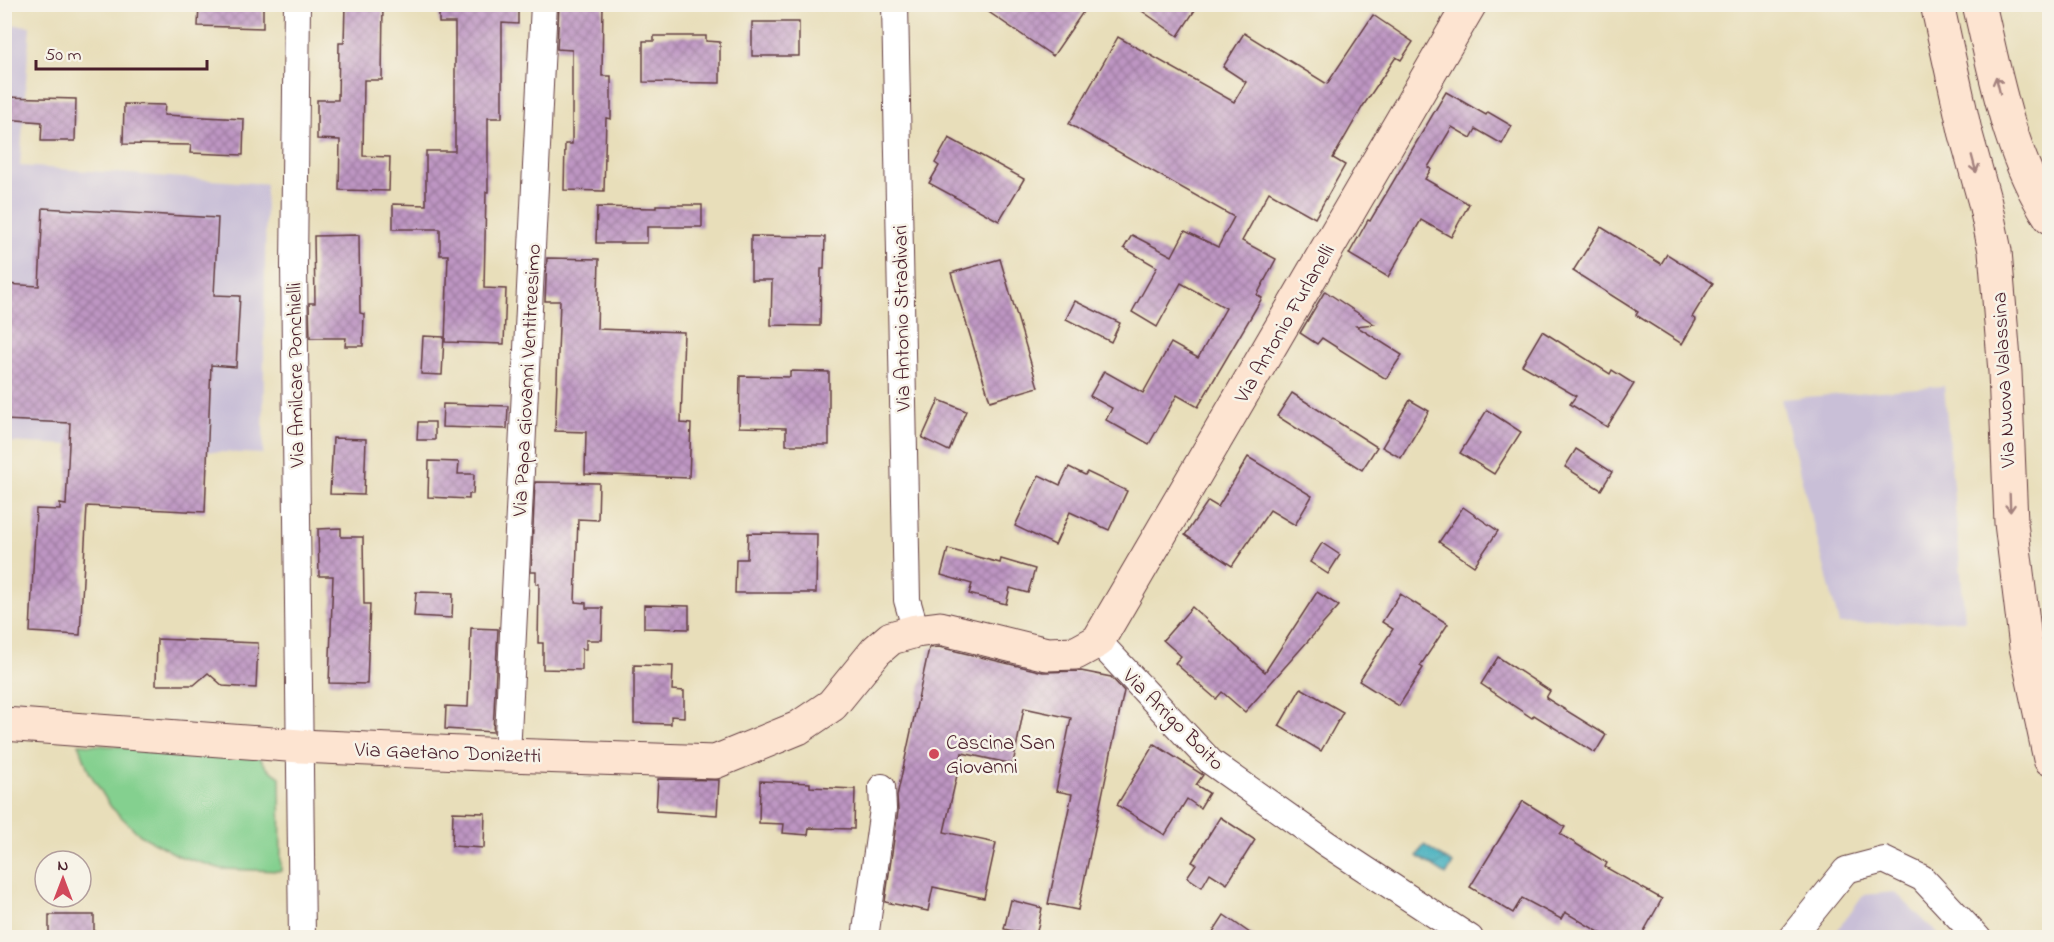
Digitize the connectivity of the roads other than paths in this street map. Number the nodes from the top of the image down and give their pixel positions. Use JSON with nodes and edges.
{"nodes":[{"id":1,"x":297,"y":4,"type":"edge"},
{"id":2,"x":544,"y":4,"type":"edge"},
{"id":3,"x":895,"y":4,"type":"edge"},
{"id":4,"x":1470,"y":4,"type":"edge"},
{"id":5,"x":1913,"y":4,"type":"edge"},
{"id":6,"x":1937,"y":4,"type":"edge"},
{"id":7,"x":1979,"y":4,"type":"edge"},
{"id":8,"x":1965,"y":132,"type":"junction"},
{"id":9,"x":2049,"y":217,"type":"edge"},
{"id":10,"x":916,"y":631,"type":"junction"},
{"id":11,"x":1098,"y":641,"type":"junction"},
{"id":12,"x":4,"y":724,"type":"edge"},
{"id":13,"x":300,"y":746,"type":"junction"},
{"id":14,"x":507,"y":755,"type":"junction"},
{"id":15,"x":2049,"y":759,"type":"edge"},
{"id":16,"x":882,"y":787,"type":"dead end"},
{"id":17,"x":302,"y":938,"type":"edge"},
{"id":18,"x":865,"y":938,"type":"edge"},
{"id":19,"x":1470,"y":938,"type":"edge"},
{"id":20,"x":1791,"y":938,"type":"edge"},
{"id":21,"x":1978,"y":938,"type":"edge"}],
"edges":[{"from":1,"to":13,"type":"street","name":"Via Amilcare Ponchielli"},
{"from":2,"to":14,"type":"street","name":"Via Papa Giovanni Ventitreesimo"},
{"from":3,"to":10,"type":"street","name":"Via Antonio Stradivari"},
{"from":4,"to":11,"type":"street","name":"Via Antonio Furlanelli"},
{"from":5,"to":8,"type":"street"},
{"from":6,"to":8,"type":"street","name":"Via Nuova Valassina"},
{"from":9,"to":7,"type":"street","one_way":true},
{"from":8,"to":15,"type":"street","name":"Via Nuova Valassina","one_way":true},
{"from":10,"to":11,"type":"street"},
{"from":10,"to":14,"type":"street","name":"Via Gaetano Donizetti"},
{"from":11,"to":19,"type":"street","name":"Via Arrigo Boito"},
{"from":12,"to":13,"type":"street","name":"Via Gaetano Donizetti"},
{"from":13,"to":14,"type":"street","name":"Via Gaetano Donizetti"},
{"from":13,"to":17,"type":"street","name":"Via Amilcare Ponchielli"},
{"from":16,"to":18,"type":"street"},
{"from":20,"to":21,"type":"street"}]}
